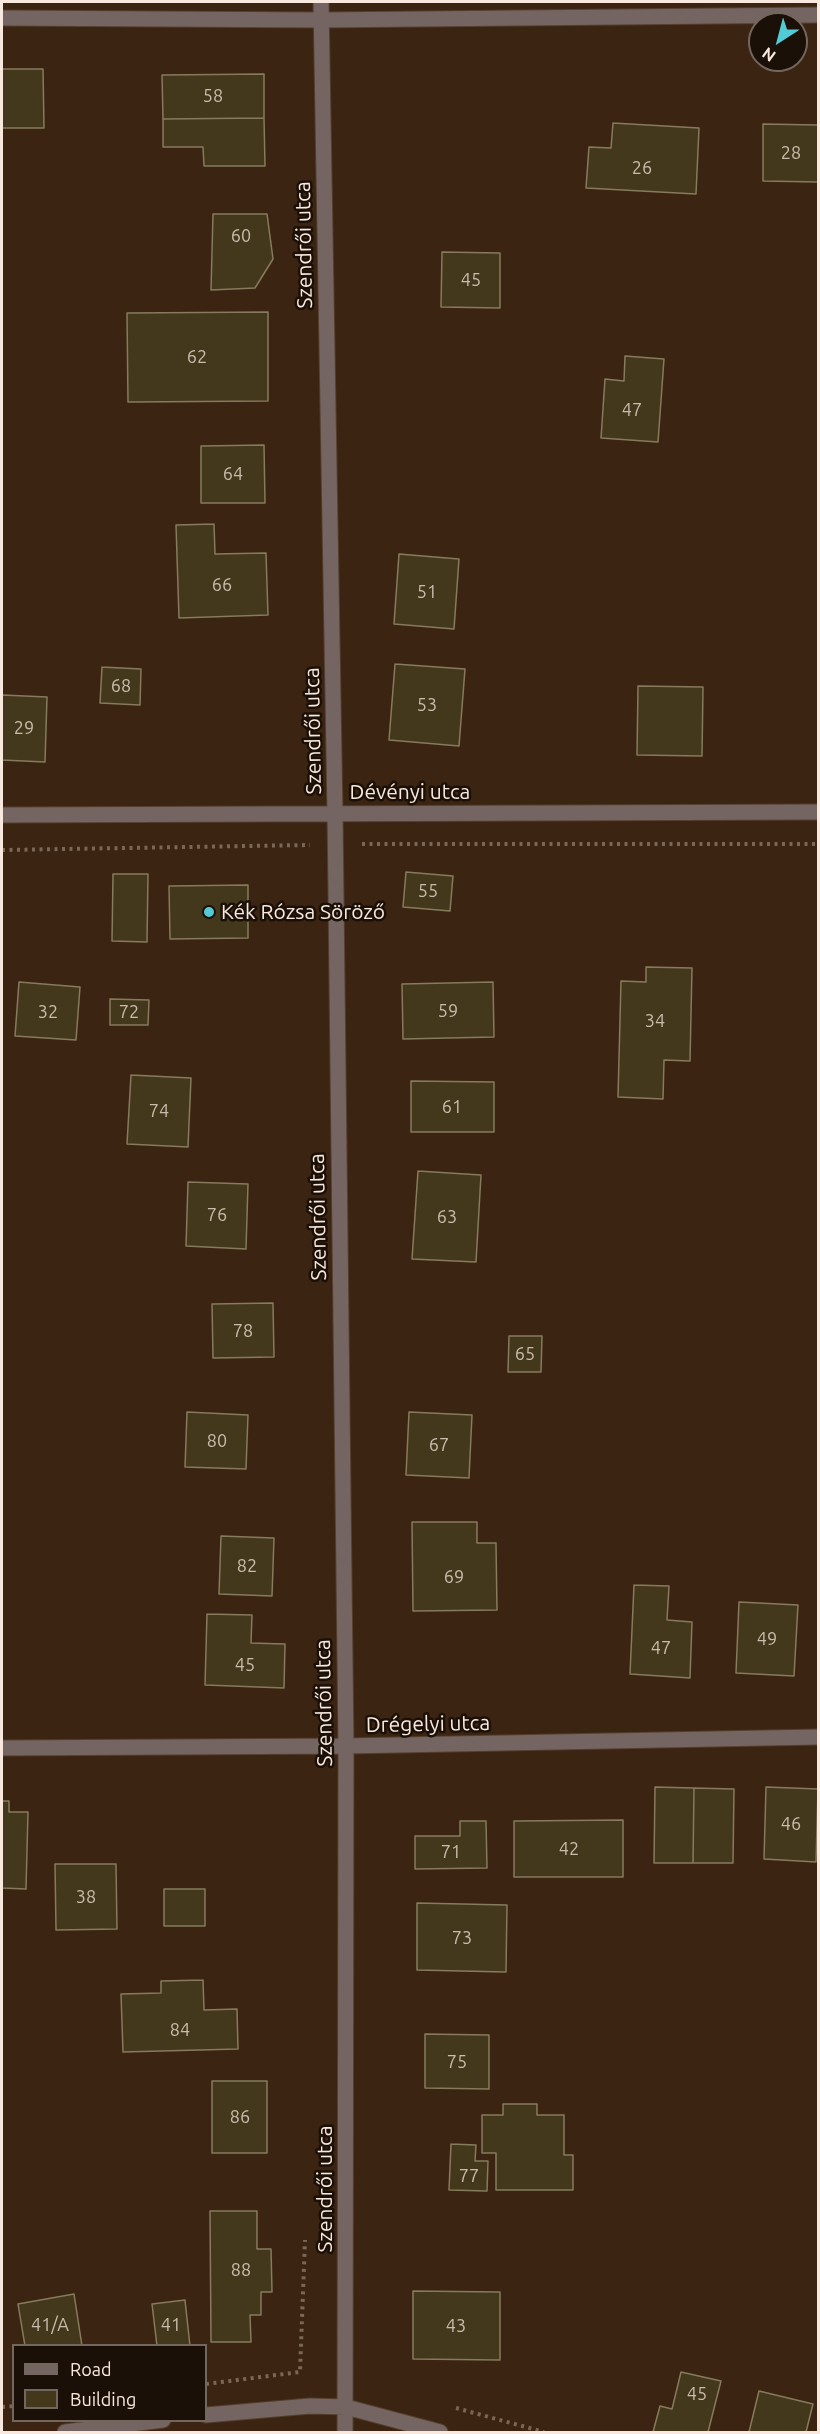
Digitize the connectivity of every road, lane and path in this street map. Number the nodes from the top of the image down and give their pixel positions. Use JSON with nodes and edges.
{"nodes":[{"id":1,"x":321,"y":2,"type":"edge"},
{"id":2,"x":819,"y":15,"type":"edge"},
{"id":3,"x":2,"y":18,"type":"edge"},
{"id":4,"x":321,"y":21,"type":"junction"},
{"id":5,"x":819,"y":812,"type":"edge"},
{"id":6,"x":335,"y":813,"type":"junction"},
{"id":7,"x":2,"y":815,"type":"edge"},
{"id":8,"x":335,"y":844,"type":"junction"},
{"id":9,"x":819,"y":844,"type":"edge"},
{"id":10,"x":2,"y":850,"type":"edge"},
{"id":11,"x":819,"y":1737,"type":"edge"},
{"id":12,"x":346,"y":1746,"type":"junction"},
{"id":13,"x":2,"y":1748,"type":"edge"},
{"id":14,"x":305,"y":2240,"type":"dead end"},
{"id":15,"x":207,"y":2384,"type":"edge"},
{"id":16,"x":345,"y":2407,"type":"junction"},
{"id":17,"x":207,"y":2415,"type":"edge"},
{"id":18,"x":155,"y":2422,"type":"edge"},
{"id":19,"x":65,"y":2433,"type":"edge"},
{"id":20,"x":345,"y":2433,"type":"edge"},
{"id":21,"x":440,"y":2433,"type":"edge"}],
"edges":[{"from":1,"to":4,"type":"street","name":"Szendrői utca"},
{"from":2,"to":4,"type":"street"},
{"from":3,"to":4,"type":"street"},
{"from":4,"to":6,"type":"street","name":"Szendrői utca"},
{"from":5,"to":6,"type":"street","name":"Dévényi utca"},
{"from":6,"to":7,"type":"street","name":"Dévényi utca"},
{"from":6,"to":8,"type":"street","name":"Szendrői utca"},
{"from":8,"to":9,"type":"path"},
{"from":8,"to":10,"type":"path"},
{"from":8,"to":12,"type":"street","name":"Szendrői utca"},
{"from":11,"to":12,"type":"street","name":"Drégelyi utca"},
{"from":12,"to":13,"type":"street","name":"Drégelyi utca"},
{"from":12,"to":16,"type":"street","name":"Szendrői utca"},
{"from":14,"to":15,"type":"path"},
{"from":16,"to":17,"type":"street"},
{"from":16,"to":20,"type":"street","name":"Szendrői utca"},
{"from":16,"to":21,"type":"street"},
{"from":18,"to":19,"type":"street"}]}
